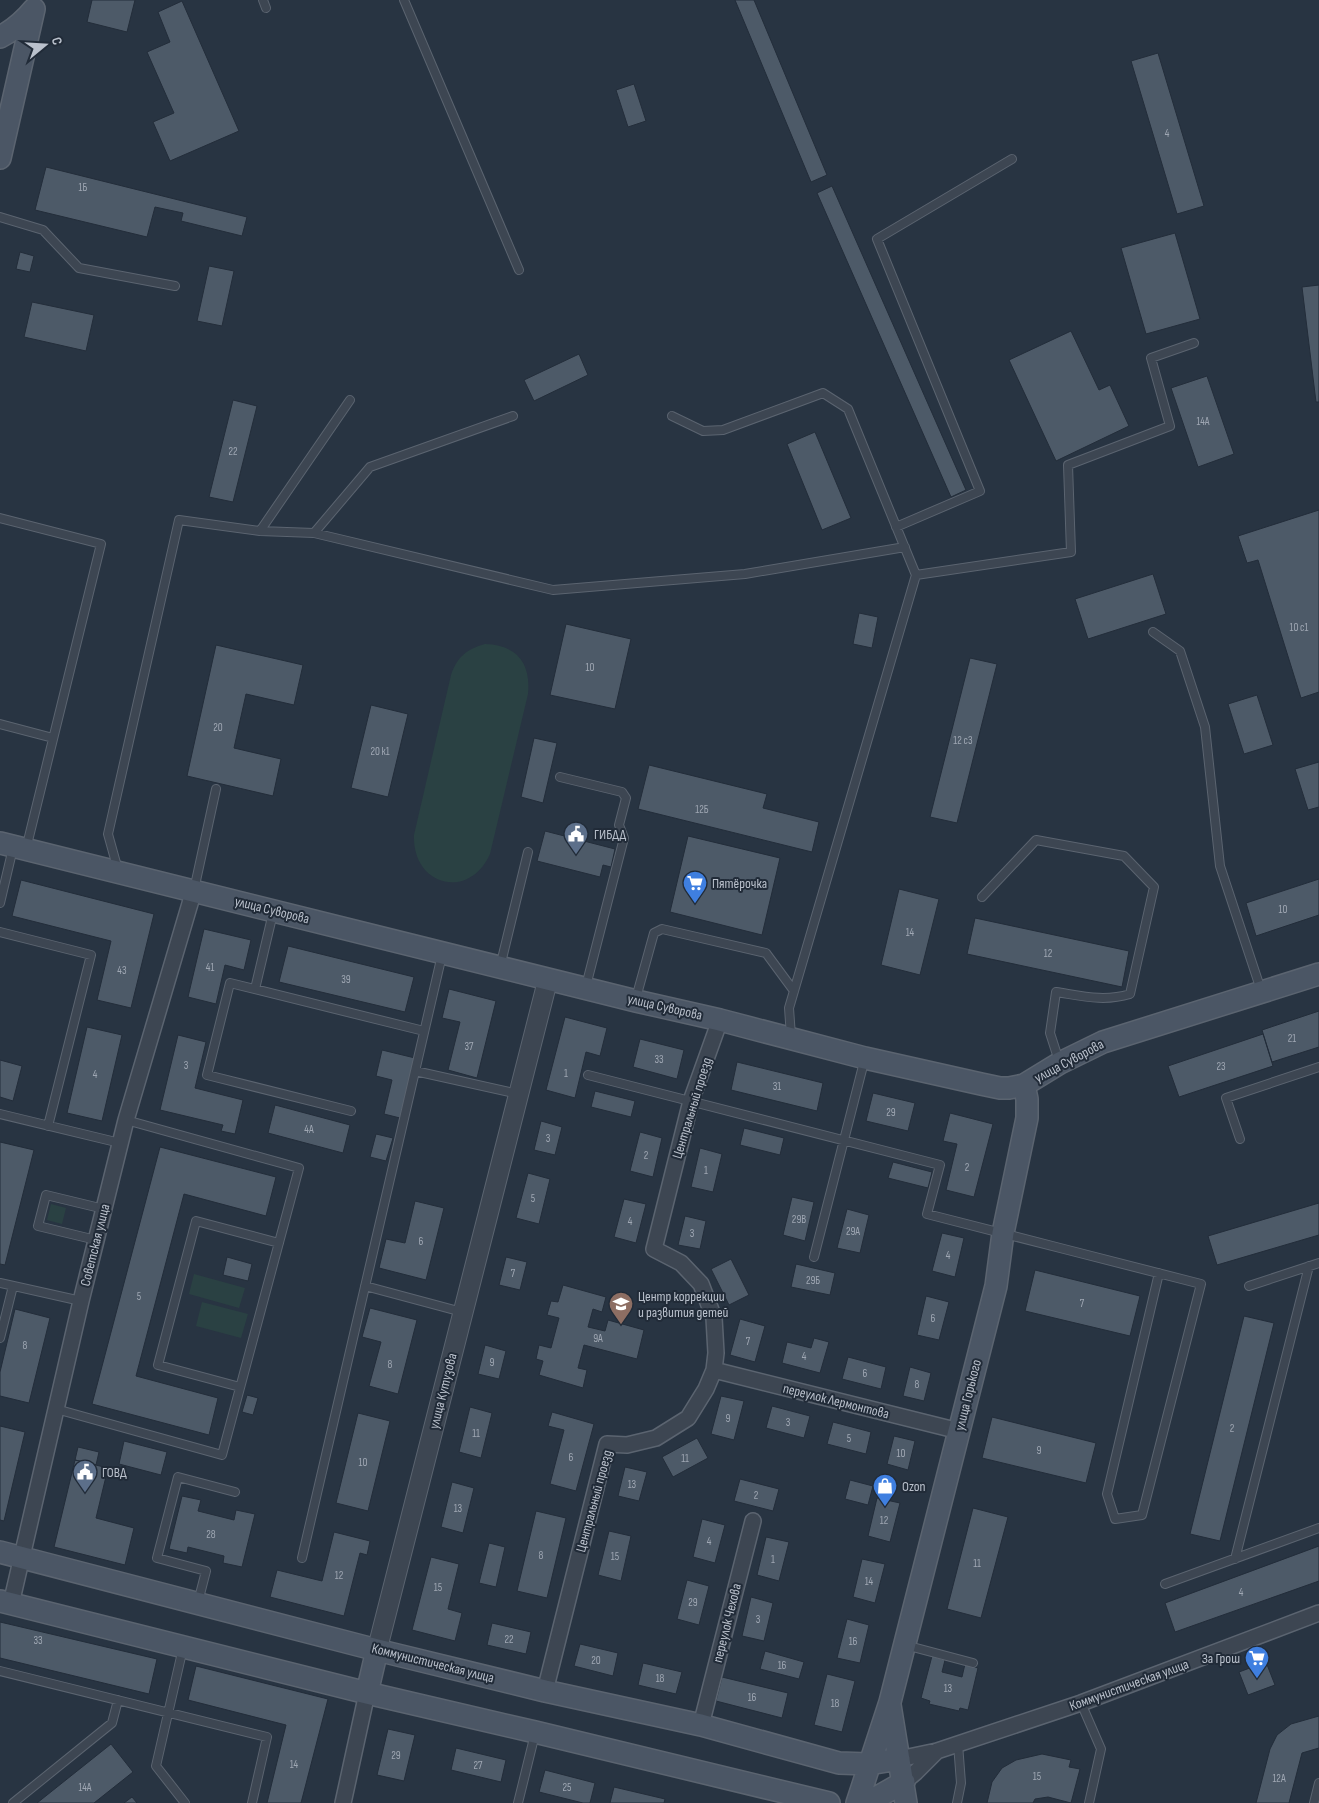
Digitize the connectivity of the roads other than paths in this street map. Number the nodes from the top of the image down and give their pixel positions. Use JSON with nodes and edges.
{"nodes":[{"id":1,"x":404,"y":0,"type":"edge"},
{"id":2,"x":35,"y":5,"type":"edge"},
{"id":3,"x":0,"y":37,"type":"edge"},
{"id":4,"x":0,"y":158,"type":"edge"},
{"id":5,"x":1012,"y":159,"type":"dead end"},
{"id":6,"x":0,"y":217,"type":"edge"},
{"id":7,"x":519,"y":270,"type":"dead end"},
{"id":8,"x":175,"y":286,"type":"dead end"},
{"id":9,"x":1194,"y":343,"type":"dead end"},
{"id":10,"x":350,"y":400,"type":"dead end"},
{"id":11,"x":513,"y":416,"type":"dead end"},
{"id":12,"x":672,"y":416,"type":"dead end"},
{"id":13,"x":0,"y":518,"type":"edge"},
{"id":14,"x":896,"y":527,"type":"junction"},
{"id":15,"x":260,"y":531,"type":"junction"},
{"id":16,"x":314,"y":532,"type":"junction"},
{"id":17,"x":905,"y":548,"type":"junction"},
{"id":18,"x":916,"y":575,"type":"junction"},
{"id":19,"x":1153,"y":632,"type":"dead end"},
{"id":20,"x":0,"y":724,"type":"edge"},
{"id":21,"x":53,"y":738,"type":"junction"},
{"id":22,"x":560,"y":776,"type":"dead end"},
{"id":23,"x":216,"y":789,"type":"dead end"},
{"id":24,"x":13,"y":846,"type":"edge"},
{"id":25,"x":528,"y":852,"type":"dead end"},
{"id":26,"x":118,"y":872,"type":"junction"},
{"id":27,"x":194,"y":890,"type":"junction"},
{"id":28,"x":982,"y":897,"type":"dead end"},
{"id":29,"x":0,"y":903,"type":"edge"},
{"id":30,"x":274,"y":910,"type":"junction"},
{"id":31,"x":0,"y":932,"type":"edge"},
{"id":32,"x":442,"y":953,"type":"junction"},
{"id":33,"x":500,"y":967,"type":"junction"},
{"id":34,"x":1319,"y":974,"type":"edge"},
{"id":35,"x":548,"y":979,"type":"junction"},
{"id":36,"x":585,"y":988,"type":"junction"},
{"id":37,"x":255,"y":989,"type":"junction"},
{"id":38,"x":794,"y":991,"type":"junction"},
{"id":39,"x":1262,"y":992,"type":"junction"},
{"id":40,"x":636,"y":1001,"type":"junction"},
{"id":41,"x":720,"y":1020,"type":"junction"},
{"id":42,"x":424,"y":1031,"type":"junction"},
{"id":43,"x":791,"y":1038,"type":"junction"},
{"id":44,"x":865,"y":1058,"type":"junction"},
{"id":45,"x":1060,"y":1062,"type":"junction"},
{"id":46,"x":1319,"y":1067,"type":"edge"},
{"id":47,"x":415,"y":1071,"type":"junction"},
{"id":48,"x":588,"y":1075,"type":"dead end"},
{"id":49,"x":1024,"y":1085,"type":"junction"},
{"id":50,"x":519,"y":1094,"type":"junction"},
{"id":51,"x":691,"y":1101,"type":"junction"},
{"id":52,"x":351,"y":1111,"type":"dead end"},
{"id":53,"x":0,"y":1114,"type":"edge"},
{"id":54,"x":126,"y":1120,"type":"junction"},
{"id":55,"x":48,"y":1126,"type":"junction"},
{"id":56,"x":1240,"y":1139,"type":"dead end"},
{"id":57,"x":844,"y":1141,"type":"junction"},
{"id":58,"x":120,"y":1143,"type":"junction"},
{"id":59,"x":104,"y":1209,"type":"junction"},
{"id":60,"x":1003,"y":1233,"type":"junction"},
{"id":61,"x":96,"y":1240,"type":"junction"},
{"id":62,"x":279,"y":1243,"type":"junction"},
{"id":63,"x":814,"y":1257,"type":"dead end"},
{"id":64,"x":1319,"y":1263,"type":"edge"},
{"id":65,"x":1310,"y":1266,"type":"junction"},
{"id":66,"x":1159,"y":1273,"type":"junction"},
{"id":67,"x":0,"y":1283,"type":"edge"},
{"id":68,"x":13,"y":1286,"type":"junction"},
{"id":69,"x":365,"y":1286,"type":"junction"},
{"id":70,"x":1249,"y":1286,"type":"dead end"},
{"id":71,"x":81,"y":1301,"type":"junction"},
{"id":72,"x":463,"y":1312,"type":"junction"},
{"id":73,"x":0,"y":1338,"type":"edge"},
{"id":74,"x":714,"y":1370,"type":"junction"},
{"id":75,"x":240,"y":1387,"type":"junction"},
{"id":76,"x":56,"y":1410,"type":"junction"},
{"id":77,"x":959,"y":1431,"type":"junction"},
{"id":78,"x":236,"y":1492,"type":"dead end"},
{"id":79,"x":753,"y":1521,"type":"dead end"},
{"id":80,"x":1319,"y":1528,"type":"edge"},
{"id":81,"x":0,"y":1552,"type":"edge"},
{"id":82,"x":22,"y":1558,"type":"junction"},
{"id":83,"x":302,"y":1558,"type":"dead end"},
{"id":84,"x":1235,"y":1559,"type":"junction"},
{"id":85,"x":1165,"y":1584,"type":"dead end"},
{"id":86,"x":5,"y":1602,"type":"edge"},
{"id":87,"x":198,"y":1604,"type":"junction"},
{"id":88,"x":1319,"y":1613,"type":"edge"},
{"id":89,"x":904,"y":1645,"type":"junction"},
{"id":90,"x":183,"y":1646,"type":"junction"},
{"id":91,"x":378,"y":1650,"type":"junction"},
{"id":92,"x":973,"y":1663,"type":"dead end"},
{"id":93,"x":0,"y":1671,"type":"edge"},
{"id":94,"x":545,"y":1691,"type":"junction"},
{"id":95,"x":367,"y":1693,"type":"junction"},
{"id":96,"x":118,"y":1700,"type":"junction"},
{"id":97,"x":890,"y":1702,"type":"junction"},
{"id":98,"x":1081,"y":1703,"type":"junction"},
{"id":99,"x":168,"y":1712,"type":"junction"},
{"id":100,"x":701,"y":1726,"type":"junction"},
{"id":101,"x":535,"y":1732,"type":"junction"},
{"id":102,"x":958,"y":1744,"type":"junction"},
{"id":103,"x":937,"y":1751,"type":"junction"},
{"id":104,"x":899,"y":1759,"type":"junction"},
{"id":105,"x":868,"y":1764,"type":"junction"},
{"id":106,"x":904,"y":1782,"type":"junction"},
{"id":107,"x":1319,"y":1783,"type":"edge"},
{"id":108,"x":13,"y":1803,"type":"edge"},
{"id":109,"x":185,"y":1803,"type":"edge"},
{"id":110,"x":252,"y":1803,"type":"edge"},
{"id":111,"x":343,"y":1803,"type":"edge"},
{"id":112,"x":518,"y":1803,"type":"edge"},
{"id":113,"x":829,"y":1803,"type":"edge"},
{"id":114,"x":857,"y":1803,"type":"edge"},
{"id":115,"x":867,"y":1803,"type":"edge"},
{"id":116,"x":906,"y":1803,"type":"edge"},
{"id":117,"x":957,"y":1803,"type":"edge"},
{"id":118,"x":1089,"y":1803,"type":"edge"},
{"id":119,"x":1314,"y":1803,"type":"edge"}],
"edges":[{"from":1,"to":7,"type":"lane"},
{"from":2,"to":3,"type":"main road"},
{"from":2,"to":4,"type":"main road"},
{"from":5,"to":14,"type":"lane"},
{"from":6,"to":8,"type":"lane"},
{"from":9,"to":18,"type":"lane"},
{"from":10,"to":15,"type":"lane"},
{"from":11,"to":16,"type":"lane"},
{"from":12,"to":14,"type":"lane"},
{"from":13,"to":21,"type":"lane"},
{"from":14,"to":17,"type":"lane"},
{"from":15,"to":16,"type":"lane"},
{"from":15,"to":26,"type":"lane"},
{"from":16,"to":17,"type":"lane"},
{"from":17,"to":18,"type":"lane"},
{"from":18,"to":38,"type":"lane"},
{"from":19,"to":39,"type":"lane"},
{"from":20,"to":21,"type":"lane"},
{"from":21,"to":24,"type":"lane"},
{"from":22,"to":36,"type":"lane"},
{"from":23,"to":27,"type":"lane"},
{"from":24,"to":26,"type":"main road","name":"улица Суворова"},
{"from":24,"to":29,"type":"lane"},
{"from":25,"to":33,"type":"lane"},
{"from":26,"to":27,"type":"main road","name":"улица Суворова"},
{"from":27,"to":30,"type":"main road","name":"улица Суворова"},
{"from":27,"to":54,"type":"street","name":"Советская улица"},
{"from":28,"to":45,"type":"lane"},
{"from":30,"to":32,"type":"main road","name":"улица Суворова"},
{"from":30,"to":37,"type":"lane"},
{"from":31,"to":55,"type":"lane"},
{"from":32,"to":33,"type":"main road","name":"улица Суворова"},
{"from":32,"to":42,"type":"lane"},
{"from":33,"to":35,"type":"main road","name":"улица Суворова"},
{"from":34,"to":39,"type":"main road","name":"улица Суворова"},
{"from":35,"to":36,"type":"main road","name":"улица Суворова"},
{"from":35,"to":50,"type":"street","name":"улица Кутузова"},
{"from":36,"to":40,"type":"main road","name":"улица Суворова"},
{"from":37,"to":42,"type":"lane"},
{"from":37,"to":52,"type":"lane"},
{"from":38,"to":40,"type":"lane"},
{"from":38,"to":43,"type":"lane"},
{"from":39,"to":45,"type":"main road","name":"улица Суворова"},
{"from":40,"to":41,"type":"main road","name":"улица Суворова"},
{"from":41,"to":43,"type":"main road","name":"улица Суворова"},
{"from":41,"to":51,"type":"street","name":"Центральный проезд"},
{"from":42,"to":47,"type":"lane"},
{"from":43,"to":44,"type":"main road","name":"улица Суворова"},
{"from":44,"to":49,"type":"main road","name":"улица Суворова"},
{"from":44,"to":57,"type":"lane"},
{"from":45,"to":49,"type":"main road","name":"улица Суворова"},
{"from":46,"to":56,"type":"lane"},
{"from":47,"to":50,"type":"lane"},
{"from":47,"to":69,"type":"lane"},
{"from":48,"to":51,"type":"lane"},
{"from":49,"to":60,"type":"main road","name":"улица Горького"},
{"from":50,"to":72,"type":"street","name":"улица Кутузова"},
{"from":51,"to":57,"type":"lane"},
{"from":51,"to":74,"type":"street","name":"Центральный проезд"},
{"from":53,"to":55,"type":"lane"},
{"from":54,"to":58,"type":"street","name":"Советская улица"},
{"from":54,"to":62,"type":"lane"},
{"from":55,"to":58,"type":"lane"},
{"from":57,"to":60,"type":"lane"},
{"from":57,"to":63,"type":"lane"},
{"from":58,"to":59,"type":"street","name":"Советская улица"},
{"from":59,"to":61,"type":"street","name":"Советская улица"},
{"from":59,"to":61,"type":"lane"},
{"from":60,"to":66,"type":"lane"},
{"from":60,"to":77,"type":"main road","name":"улица Горького"},
{"from":61,"to":71,"type":"street","name":"Советская улица"},
{"from":62,"to":75,"type":"lane"},
{"from":62,"to":75,"type":"lane"},
{"from":64,"to":65,"type":"lane"},
{"from":65,"to":70,"type":"lane"},
{"from":65,"to":84,"type":"lane"},
{"from":66,"to":66,"type":"lane"},
{"from":67,"to":68,"type":"lane"},
{"from":68,"to":71,"type":"lane"},
{"from":68,"to":73,"type":"lane"},
{"from":69,"to":72,"type":"lane"},
{"from":69,"to":83,"type":"lane"},
{"from":71,"to":76,"type":"street","name":"Советская улица"},
{"from":72,"to":91,"type":"street","name":"улица Кутузова"},
{"from":74,"to":77,"type":"street","name":"переулок Лермонтова"},
{"from":74,"to":94,"type":"street","name":"Центральный проезд"},
{"from":75,"to":76,"type":"lane"},
{"from":76,"to":82,"type":"street","name":"Советская улица"},
{"from":77,"to":89,"type":"main road","name":"улица Горького"},
{"from":78,"to":87,"type":"lane"},
{"from":79,"to":100,"type":"street","name":"переулок Чехова"},
{"from":80,"to":84,"type":"lane"},
{"from":81,"to":82,"type":"main road","name":"Коммунистическая улица"},
{"from":82,"to":86,"type":"street","name":"Советская улица"},
{"from":82,"to":87,"type":"main road","name":"Коммунистическая улица"},
{"from":84,"to":85,"type":"lane"},
{"from":86,"to":90,"type":"main road"},
{"from":87,"to":91,"type":"main road","name":"Коммунистическая улица"},
{"from":88,"to":98,"type":"street","name":"Коммунистическая улица"},
{"from":89,"to":92,"type":"lane"},
{"from":89,"to":97,"type":"main road","name":"улица Горького"},
{"from":90,"to":95,"type":"main road"},
{"from":90,"to":99,"type":"lane"},
{"from":91,"to":94,"type":"main road","name":"Коммунистическая улица"},
{"from":91,"to":95,"type":"main road","name":"улица Кутузова"},
{"from":93,"to":96,"type":"lane"},
{"from":94,"to":100,"type":"main road","name":"Коммунистическая улица"},
{"from":95,"to":101,"type":"main road"},
{"from":95,"to":111,"type":"street","name":"улица Кутузова"},
{"from":96,"to":99,"type":"lane"},
{"from":96,"to":108,"type":"lane"},
{"from":97,"to":104,"type":"main road"},
{"from":97,"to":105,"type":"main road","name":"улица Горького"},
{"from":98,"to":102,"type":"street","name":"Коммунистическая улица"},
{"from":98,"to":118,"type":"lane"},
{"from":99,"to":109,"type":"lane"},
{"from":99,"to":110,"type":"lane"},
{"from":100,"to":105,"type":"main road","name":"Коммунистическая улица"},
{"from":101,"to":112,"type":"lane"},
{"from":101,"to":113,"type":"main road"},
{"from":102,"to":103,"type":"street","name":"Коммунистическая улица"},
{"from":102,"to":117,"type":"lane"},
{"from":103,"to":104,"type":"street","name":"Коммунистическая улица"},
{"from":103,"to":106,"type":"street"},
{"from":104,"to":105,"type":"main road","name":"Коммунистическая улица"},
{"from":104,"to":106,"type":"main road"},
{"from":105,"to":114,"type":"main road","name":"улица Горького"},
{"from":106,"to":115,"type":"main road"},
{"from":106,"to":116,"type":"main road"},
{"from":107,"to":119,"type":"lane"}]}
